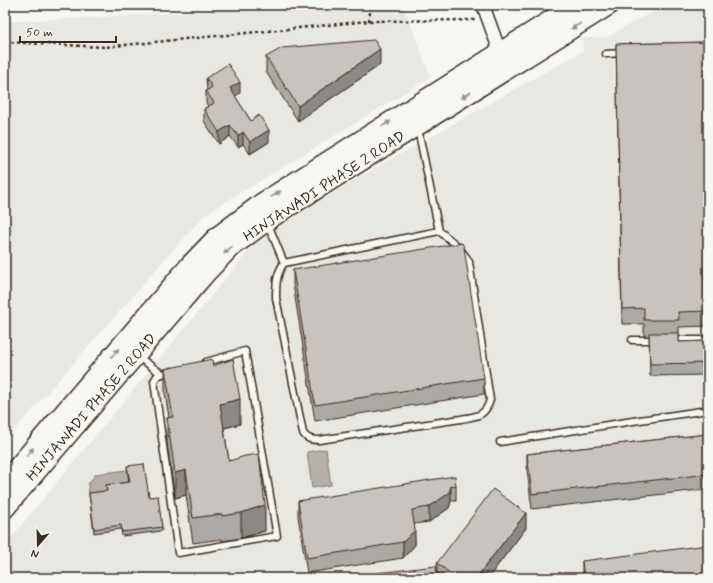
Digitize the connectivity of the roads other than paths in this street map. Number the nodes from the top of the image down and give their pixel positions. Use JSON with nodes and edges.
{"nodes":[{"id":1,"x":483,"y":5,"type":"edge"},
{"id":2,"x":576,"y":5,"type":"edge"},
{"id":3,"x":609,"y":5,"type":"edge"},
{"id":4,"x":500,"y":52,"type":"junction"},
{"id":5,"x":630,"y":53,"type":"edge"},
{"id":6,"x":606,"y":54,"type":"dead end"},
{"id":7,"x":418,"y":125,"type":"junction"},
{"id":8,"x":258,"y":220,"type":"junction"},
{"id":9,"x":439,"y":231,"type":"junction"},
{"id":10,"x":284,"y":263,"type":"junction"},
{"id":11,"x":632,"y":340,"type":"dead end"},
{"id":12,"x":708,"y":340,"type":"edge"},
{"id":13,"x":136,"y":356,"type":"junction"},
{"id":14,"x":200,"y":364,"type":"edge"},
{"id":15,"x":177,"y":370,"type":"edge"},
{"id":16,"x":162,"y":374,"type":"junction"},
{"id":17,"x":708,"y":410,"type":"edge"},
{"id":18,"x":500,"y":442,"type":"dead end"},
{"id":19,"x":5,"y":482,"type":"edge"},
{"id":20,"x":5,"y":508,"type":"edge"}],
"edges":[{"from":1,"to":4,"type":"street"},
{"from":2,"to":4,"type":"main road","name":"HINJAWADI PHASE 2 ROAD"},
{"from":3,"to":7,"type":"main road","name":"HINJAWADI PHASE 2 ROAD","one_way":true},
{"from":8,"to":4,"type":"main road","name":"HINJAWADI PHASE 2 ROAD","one_way":true},
{"from":5,"to":6,"type":"lane"},
{"from":7,"to":8,"type":"main road","name":"HINJAWADI PHASE 2 ROAD"},
{"from":7,"to":9,"type":"lane"},
{"from":8,"to":10,"type":"lane"},
{"from":8,"to":13,"type":"main road","name":"HINJAWADI PHASE 2 ROAD","one_way":true},
{"from":19,"to":8,"type":"main road","name":"HINJAWADI PHASE 2 ROAD","one_way":true},
{"from":9,"to":10,"type":"lane"},
{"from":9,"to":10,"type":"lane"},
{"from":11,"to":12,"type":"lane"},
{"from":13,"to":16,"type":"lane"},
{"from":13,"to":20,"type":"main road","name":"HINJAWADI PHASE 2 ROAD"},
{"from":14,"to":16,"type":"lane"},
{"from":15,"to":16,"type":"lane"},
{"from":17,"to":18,"type":"lane"}]}
